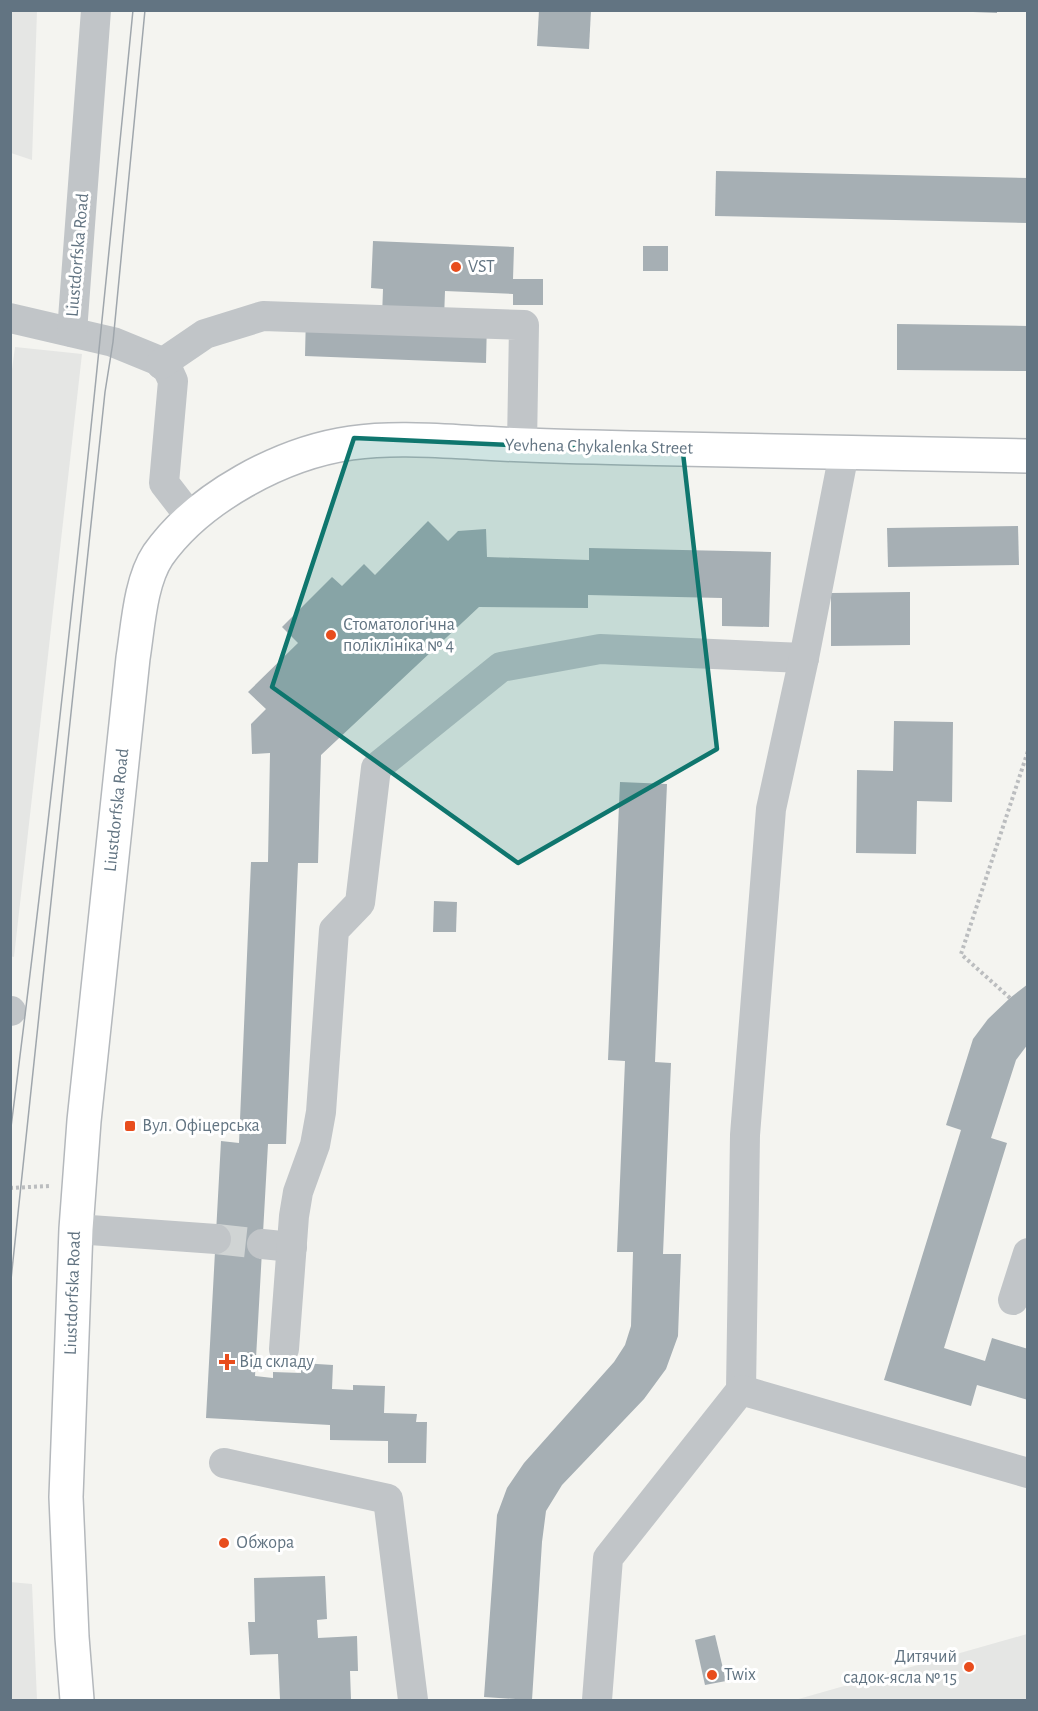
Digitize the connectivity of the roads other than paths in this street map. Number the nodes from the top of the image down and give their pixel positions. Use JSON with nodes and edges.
{"nodes":[{"id":1,"x":96,"y":10,"type":"edge"},
{"id":2,"x":10,"y":318,"type":"edge"},
{"id":3,"x":72,"y":332,"type":"junction"},
{"id":4,"x":161,"y":364,"type":"junction"},
{"id":5,"x":522,"y":445,"type":"junction"},
{"id":6,"x":844,"y":453,"type":"junction"},
{"id":7,"x":1028,"y":456,"type":"edge"},
{"id":8,"x":191,"y":519,"type":"junction"},
{"id":9,"x":804,"y":658,"type":"junction"},
{"id":10,"x":76,"y":1229,"type":"junction"},
{"id":11,"x":216,"y":1239,"type":"tunnel mouth"},
{"id":12,"x":262,"y":1244,"type":"tunnel mouth"},
{"id":13,"x":292,"y":1246,"type":"junction"},
{"id":14,"x":1028,"y":1253,"type":"edge"},
{"id":15,"x":1012,"y":1300,"type":"dead end"},
{"id":16,"x":284,"y":1348,"type":"dead end"},
{"id":17,"x":741,"y":1390,"type":"junction"},
{"id":18,"x":224,"y":1463,"type":"dead end"},
{"id":19,"x":1028,"y":1473,"type":"edge"},
{"id":20,"x":77,"y":1701,"type":"edge"},
{"id":21,"x":413,"y":1701,"type":"edge"},
{"id":22,"x":597,"y":1701,"type":"edge"}],
"edges":[{"from":1,"to":3,"type":"street","name":"Liustdorfska Road"},
{"from":2,"to":3,"type":"street"},
{"from":3,"to":4,"type":"street","name":"Liustdorfska Road"},
{"from":4,"to":5,"type":"street"},
{"from":4,"to":8,"type":"street"},
{"from":5,"to":6,"type":"main road","name":"Yevhena Chykalenka Street"},
{"from":5,"to":8,"type":"main road","name":"Yevhena Chykalenka Street"},
{"from":6,"to":7,"type":"main road","name":"Yevhena Chykalenka Street"},
{"from":6,"to":9,"type":"street"},
{"from":8,"to":10,"type":"main road","name":"Liustdorfska Road"},
{"from":9,"to":13,"type":"street"},
{"from":9,"to":17,"type":"street"},
{"from":10,"to":11,"type":"street"},
{"from":10,"to":20,"type":"main road","name":"Liustdorfska Road"},
{"from":12,"to":13,"type":"street"},
{"from":13,"to":16,"type":"street"},
{"from":14,"to":15,"type":"street"},
{"from":17,"to":19,"type":"street"},
{"from":17,"to":22,"type":"street"},
{"from":18,"to":21,"type":"street"}]}
